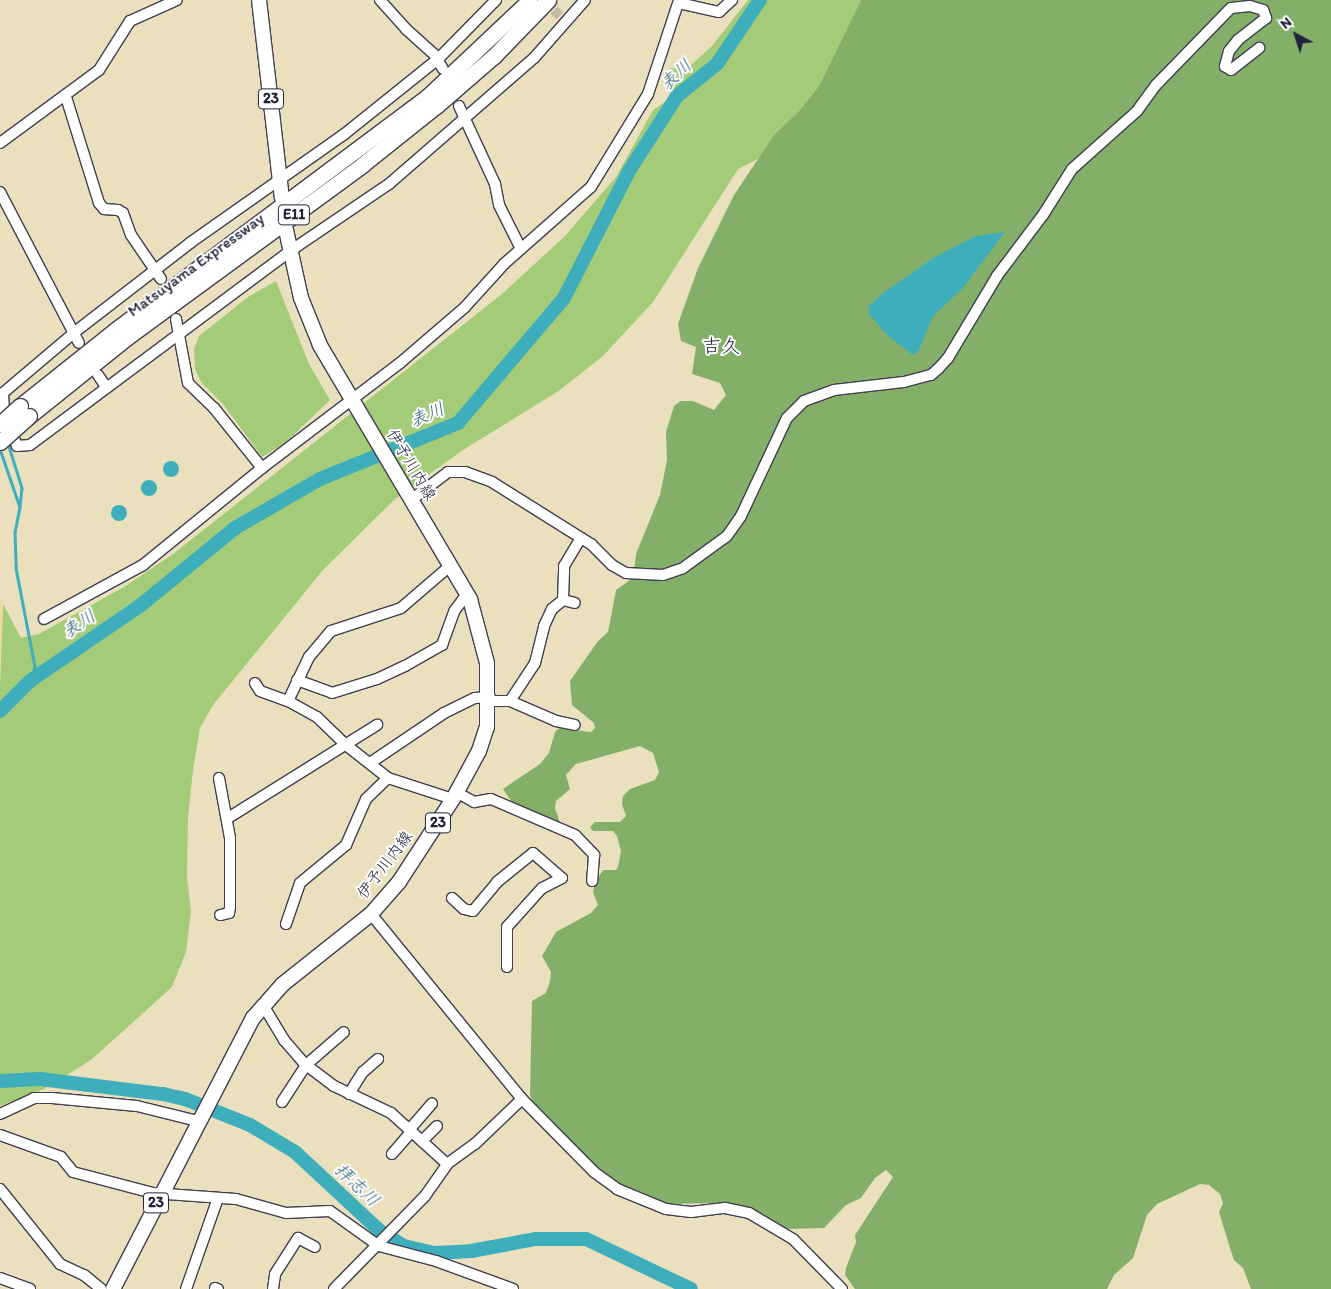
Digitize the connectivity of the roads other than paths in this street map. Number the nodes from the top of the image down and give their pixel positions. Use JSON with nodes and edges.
{"nodes":[{"id":1,"x":177,"y":0,"type":"edge"},
{"id":2,"x":259,"y":0,"type":"edge"},
{"id":3,"x":380,"y":0,"type":"edge"},
{"id":4,"x":496,"y":0,"type":"edge"},
{"id":5,"x":530,"y":0,"type":"edge"},
{"id":6,"x":548,"y":0,"type":"edge"},
{"id":7,"x":585,"y":0,"type":"edge"},
{"id":8,"x":732,"y":0,"type":"edge"},
{"id":9,"x":679,"y":1,"type":"edge"},
{"id":10,"x":1259,"y":48,"type":"dead end"},
{"id":11,"x":438,"y":59,"type":"junction"},
{"id":12,"x":443,"y":69,"type":"dead end"},
{"id":13,"x":66,"y":97,"type":"junction"},
{"id":14,"x":459,"y":106,"type":"dead end"},
{"id":15,"x":467,"y":119,"type":"junction"},
{"id":16,"x":0,"y":142,"type":"edge"},
{"id":17,"x":281,"y":182,"type":"junction"},
{"id":18,"x":0,"y":192,"type":"edge"},
{"id":19,"x":282,"y":198,"type":"dead end"},
{"id":20,"x":286,"y":230,"type":"dead end"},
{"id":21,"x":521,"y":249,"type":"junction"},
{"id":22,"x":290,"y":251,"type":"junction"},
{"id":23,"x":156,"y":269,"type":"junction"},
{"id":24,"x":161,"y":279,"type":"dead end"},
{"id":25,"x":176,"y":318,"type":"dead end"},
{"id":26,"x":75,"y":332,"type":"junction"},
{"id":27,"x":180,"y":333,"type":"junction"},
{"id":28,"x":79,"y":343,"type":"dead end"},
{"id":29,"x":98,"y":375,"type":"dead end"},
{"id":30,"x":106,"y":387,"type":"junction"},
{"id":31,"x":353,"y":403,"type":"junction"},
{"id":32,"x":24,"y":411,"type":"junction"},
{"id":33,"x":0,"y":424,"type":"edge"},
{"id":34,"x":0,"y":442,"type":"edge"},
{"id":35,"x":262,"y":468,"type":"junction"},
{"id":36,"x":410,"y":498,"type":"junction"},
{"id":37,"x":581,"y":538,"type":"junction"},
{"id":38,"x":451,"y":565,"type":"junction"},
{"id":39,"x":468,"y":594,"type":"junction"},
{"id":40,"x":563,"y":600,"type":"junction"},
{"id":41,"x":576,"y":603,"type":"dead end"},
{"id":42,"x":44,"y":619,"type":"dead end"},
{"id":43,"x":297,"y":680,"type":"junction"},
{"id":44,"x":255,"y":683,"type":"dead end"},
{"id":45,"x":489,"y":699,"type":"junction"},
{"id":46,"x":510,"y":700,"type":"junction"},
{"id":47,"x":288,"y":701,"type":"junction"},
{"id":48,"x":377,"y":725,"type":"dead end"},
{"id":49,"x":575,"y":725,"type":"dead end"},
{"id":50,"x":346,"y":745,"type":"junction"},
{"id":51,"x":370,"y":763,"type":"junction"},
{"id":52,"x":219,"y":778,"type":"dead end"},
{"id":53,"x":388,"y":778,"type":"junction"},
{"id":54,"x":454,"y":795,"type":"junction"},
{"id":55,"x":228,"y":818,"type":"junction"},
{"id":56,"x":592,"y":881,"type":"dead end"},
{"id":57,"x":452,"y":898,"type":"dead end"},
{"id":58,"x":371,"y":914,"type":"junction"},
{"id":59,"x":220,"y":915,"type":"dead end"},
{"id":60,"x":286,"y":924,"type":"dead end"},
{"id":61,"x":507,"y":967,"type":"dead end"},
{"id":62,"x":263,"y":1005,"type":"junction"},
{"id":63,"x":344,"y":1032,"type":"dead end"},
{"id":64,"x":378,"y":1059,"type":"dead end"},
{"id":65,"x":306,"y":1065,"type":"junction"},
{"id":66,"x":349,"y":1094,"type":"junction"},
{"id":67,"x":522,"y":1099,"type":"junction"},
{"id":68,"x":282,"y":1102,"type":"dead end"},
{"id":69,"x":432,"y":1104,"type":"dead end"},
{"id":70,"x":0,"y":1114,"type":"edge"},
{"id":71,"x":199,"y":1119,"type":"junction"},
{"id":72,"x":437,"y":1126,"type":"dead end"},
{"id":73,"x":410,"y":1131,"type":"junction"},
{"id":74,"x":0,"y":1135,"type":"edge"},
{"id":75,"x":422,"y":1141,"type":"junction"},
{"id":76,"x":392,"y":1154,"type":"dead end"},
{"id":77,"x":447,"y":1164,"type":"junction"},
{"id":78,"x":0,"y":1189,"type":"edge"},
{"id":79,"x":162,"y":1193,"type":"junction"},
{"id":80,"x":218,"y":1198,"type":"junction"},
{"id":81,"x":380,"y":1244,"type":"junction"},
{"id":82,"x":315,"y":1247,"type":"dead end"},
{"id":83,"x":0,"y":1278,"type":"edge"},
{"id":84,"x":30,"y":1289,"type":"edge"},
{"id":85,"x":108,"y":1289,"type":"edge"},
{"id":86,"x":186,"y":1289,"type":"edge"},
{"id":87,"x":273,"y":1289,"type":"edge"},
{"id":88,"x":334,"y":1289,"type":"edge"},
{"id":89,"x":513,"y":1289,"type":"edge"},
{"id":90,"x":842,"y":1289,"type":"edge"}],
"edges":[{"from":1,"to":13,"type":"street"},
{"from":2,"to":17,"type":"main road","number":"23"},
{"from":3,"to":11,"type":"street"},
{"from":4,"to":11,"type":"street"},
{"from":5,"to":32,"type":"highway","name":"Matsuyama Expressway","number":"E11"},
{"from":6,"to":32,"type":"highway","name":"Matsuyama Expressway","number":"E11"},
{"from":7,"to":15,"type":"street"},
{"from":8,"to":9,"type":"street"},
{"from":9,"to":21,"type":"street"},
{"from":10,"to":37,"type":"street"},
{"from":11,"to":12,"type":"street"},
{"from":11,"to":17,"type":"street"},
{"from":13,"to":16,"type":"street"},
{"from":13,"to":23,"type":"street"},
{"from":14,"to":15,"type":"street"},
{"from":15,"to":21,"type":"street"},
{"from":15,"to":22,"type":"street"},
{"from":17,"to":19,"type":"main road","number":"23"},
{"from":17,"to":23,"type":"street"},
{"from":18,"to":26,"type":"street"},
{"from":20,"to":22,"type":"main road","name":"伊予川内線","number":"23"},
{"from":21,"to":31,"type":"street"},
{"from":22,"to":27,"type":"street"},
{"from":22,"to":31,"type":"main road","name":"伊予川内線","number":"23"},
{"from":23,"to":24,"type":"street"},
{"from":23,"to":26,"type":"street"},
{"from":25,"to":27,"type":"street"},
{"from":26,"to":28,"type":"street"},
{"from":26,"to":30,"type":"street"},
{"from":27,"to":30,"type":"street"},
{"from":27,"to":35,"type":"street"},
{"from":29,"to":30,"type":"street"},
{"from":31,"to":35,"type":"street"},
{"from":31,"to":36,"type":"main road","name":"伊予川内線","number":"23"},
{"from":32,"to":33,"type":"highway","name":"Matsuyama Expressway","number":"E11","bridge":true},
{"from":32,"to":34,"type":"highway","name":"Matsuyama Expressway","number":"E11","bridge":true},
{"from":35,"to":42,"type":"street"},
{"from":36,"to":37,"type":"street"},
{"from":36,"to":38,"type":"main road","name":"伊予川内線","number":"23"},
{"from":37,"to":40,"type":"street"},
{"from":38,"to":39,"type":"main road","name":"伊予川内線","number":"23"},
{"from":38,"to":43,"type":"street"},
{"from":39,"to":43,"type":"street"},
{"from":39,"to":45,"type":"main road","name":"伊予川内線","number":"23"},
{"from":40,"to":41,"type":"street"},
{"from":40,"to":46,"type":"street"},
{"from":43,"to":47,"type":"street"},
{"from":44,"to":47,"type":"street"},
{"from":45,"to":46,"type":"street"},
{"from":45,"to":51,"type":"street"},
{"from":45,"to":54,"type":"main road","name":"伊予川内線","number":"23"},
{"from":46,"to":49,"type":"street"},
{"from":47,"to":50,"type":"street"},
{"from":48,"to":50,"type":"street"},
{"from":50,"to":51,"type":"street"},
{"from":50,"to":55,"type":"street"},
{"from":51,"to":53,"type":"street"},
{"from":52,"to":55,"type":"street"},
{"from":53,"to":54,"type":"street"},
{"from":53,"to":60,"type":"street"},
{"from":54,"to":56,"type":"street"},
{"from":54,"to":58,"type":"main road","name":"伊予川内線","number":"23"},
{"from":55,"to":59,"type":"street"},
{"from":57,"to":61,"type":"street"},
{"from":58,"to":62,"type":"main road","name":"伊予川内線","number":"23"},
{"from":58,"to":67,"type":"street"},
{"from":62,"to":65,"type":"street"},
{"from":62,"to":71,"type":"main road","name":"伊予川内線","number":"23"},
{"from":63,"to":65,"type":"street"},
{"from":64,"to":66,"type":"street"},
{"from":65,"to":66,"type":"street"},
{"from":65,"to":68,"type":"street"},
{"from":66,"to":73,"type":"street"},
{"from":67,"to":77,"type":"street"},
{"from":67,"to":90,"type":"street"},
{"from":69,"to":73,"type":"street"},
{"from":70,"to":71,"type":"street"},
{"from":71,"to":79,"type":"main road","name":"伊予川内線","number":"23"},
{"from":72,"to":75,"type":"street"},
{"from":73,"to":75,"type":"street"},
{"from":73,"to":76,"type":"street"},
{"from":74,"to":79,"type":"street"},
{"from":75,"to":77,"type":"street"},
{"from":77,"to":81,"type":"street"},
{"from":78,"to":85,"type":"street"},
{"from":79,"to":80,"type":"street"},
{"from":79,"to":85,"type":"main road","name":"伊予川内線","number":"23"},
{"from":80,"to":81,"type":"street"},
{"from":80,"to":86,"type":"street"},
{"from":81,"to":88,"type":"street"},
{"from":81,"to":89,"type":"street"},
{"from":82,"to":87,"type":"street"},
{"from":83,"to":84,"type":"street"}]}
